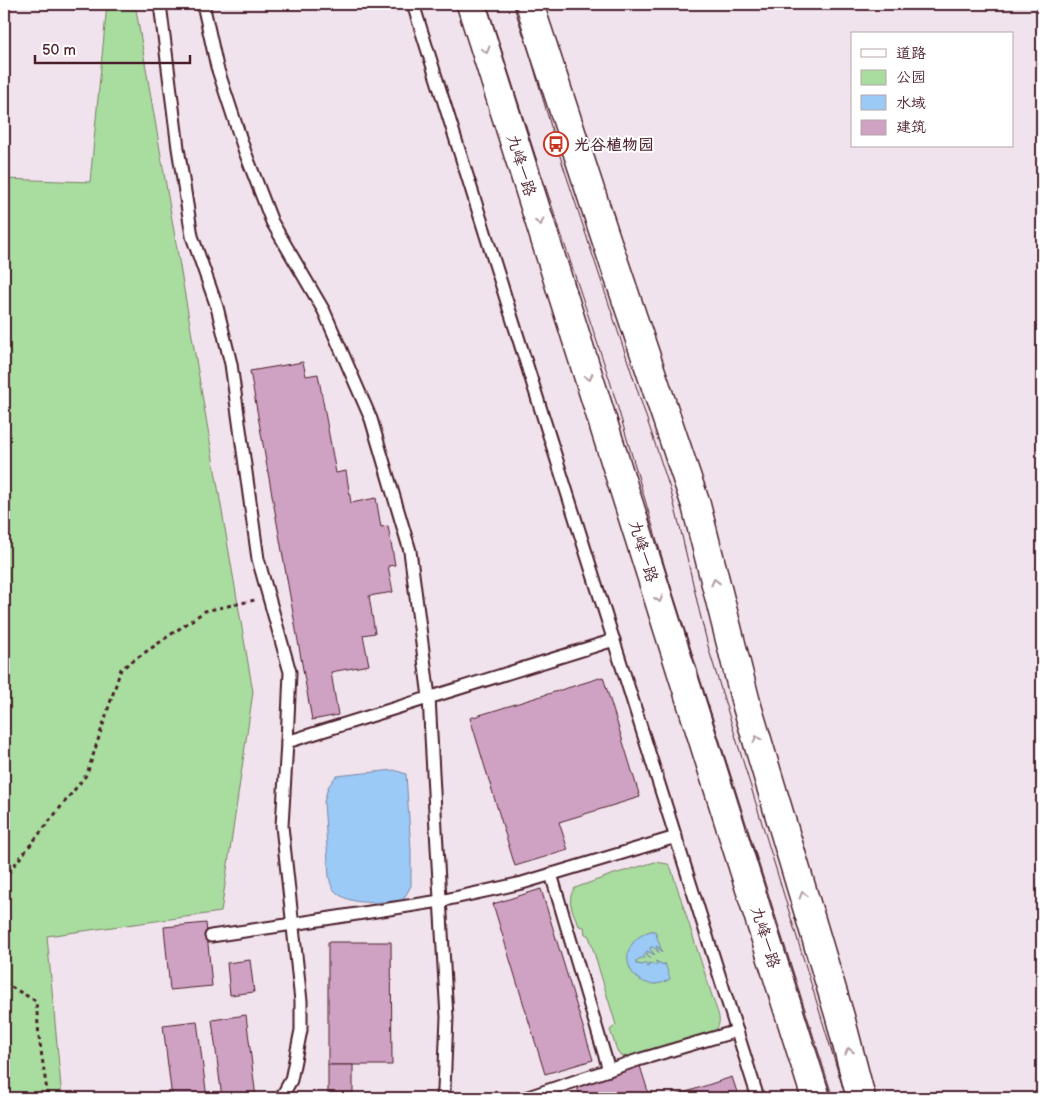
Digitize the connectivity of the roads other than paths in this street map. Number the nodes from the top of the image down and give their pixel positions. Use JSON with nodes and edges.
{"nodes":[{"id":1,"x":160,"y":4,"type":"edge"},
{"id":2,"x":203,"y":4,"type":"edge"},
{"id":3,"x":413,"y":4,"type":"edge"},
{"id":4,"x":471,"y":4,"type":"edge"},
{"id":5,"x":529,"y":4,"type":"edge"},
{"id":6,"x":614,"y":640,"type":"junction"},
{"id":7,"x":429,"y":697,"type":"junction"},
{"id":8,"x":287,"y":742,"type":"junction"},
{"id":9,"x":676,"y":838,"type":"junction"},
{"id":10,"x":551,"y":874,"type":"junction"},
{"id":11,"x":440,"y":901,"type":"junction"},
{"id":12,"x":294,"y":924,"type":"junction"},
{"id":13,"x":211,"y":936,"type":"dead end"},
{"id":14,"x":736,"y":1030,"type":"junction"},
{"id":15,"x":609,"y":1070,"type":"junction"},
{"id":16,"x":281,"y":1098,"type":"edge"},
{"id":17,"x":442,"y":1098,"type":"edge"},
{"id":18,"x":525,"y":1098,"type":"edge"},
{"id":19,"x":758,"y":1098,"type":"edge"},
{"id":20,"x":816,"y":1098,"type":"edge"},
{"id":21,"x":861,"y":1098,"type":"edge"}],
"edges":[{"from":1,"to":8,"type":"lane"},
{"from":2,"to":7,"type":"lane"},
{"from":3,"to":6,"type":"lane"},
{"from":4,"to":20,"type":"street","name":"九峰一路","one_way":true},
{"from":21,"to":5,"type":"street","one_way":true},
{"from":6,"to":7,"type":"lane"},
{"from":6,"to":9,"type":"lane"},
{"from":7,"to":8,"type":"lane"},
{"from":7,"to":11,"type":"lane"},
{"from":8,"to":12,"type":"lane"},
{"from":9,"to":10,"type":"lane"},
{"from":9,"to":14,"type":"lane"},
{"from":10,"to":11,"type":"lane"},
{"from":10,"to":15,"type":"lane"},
{"from":11,"to":12,"type":"lane"},
{"from":11,"to":17,"type":"lane"},
{"from":12,"to":13,"type":"lane"},
{"from":12,"to":16,"type":"lane"},
{"from":14,"to":15,"type":"lane"},
{"from":14,"to":19,"type":"lane"},
{"from":15,"to":18,"type":"lane"}]}
